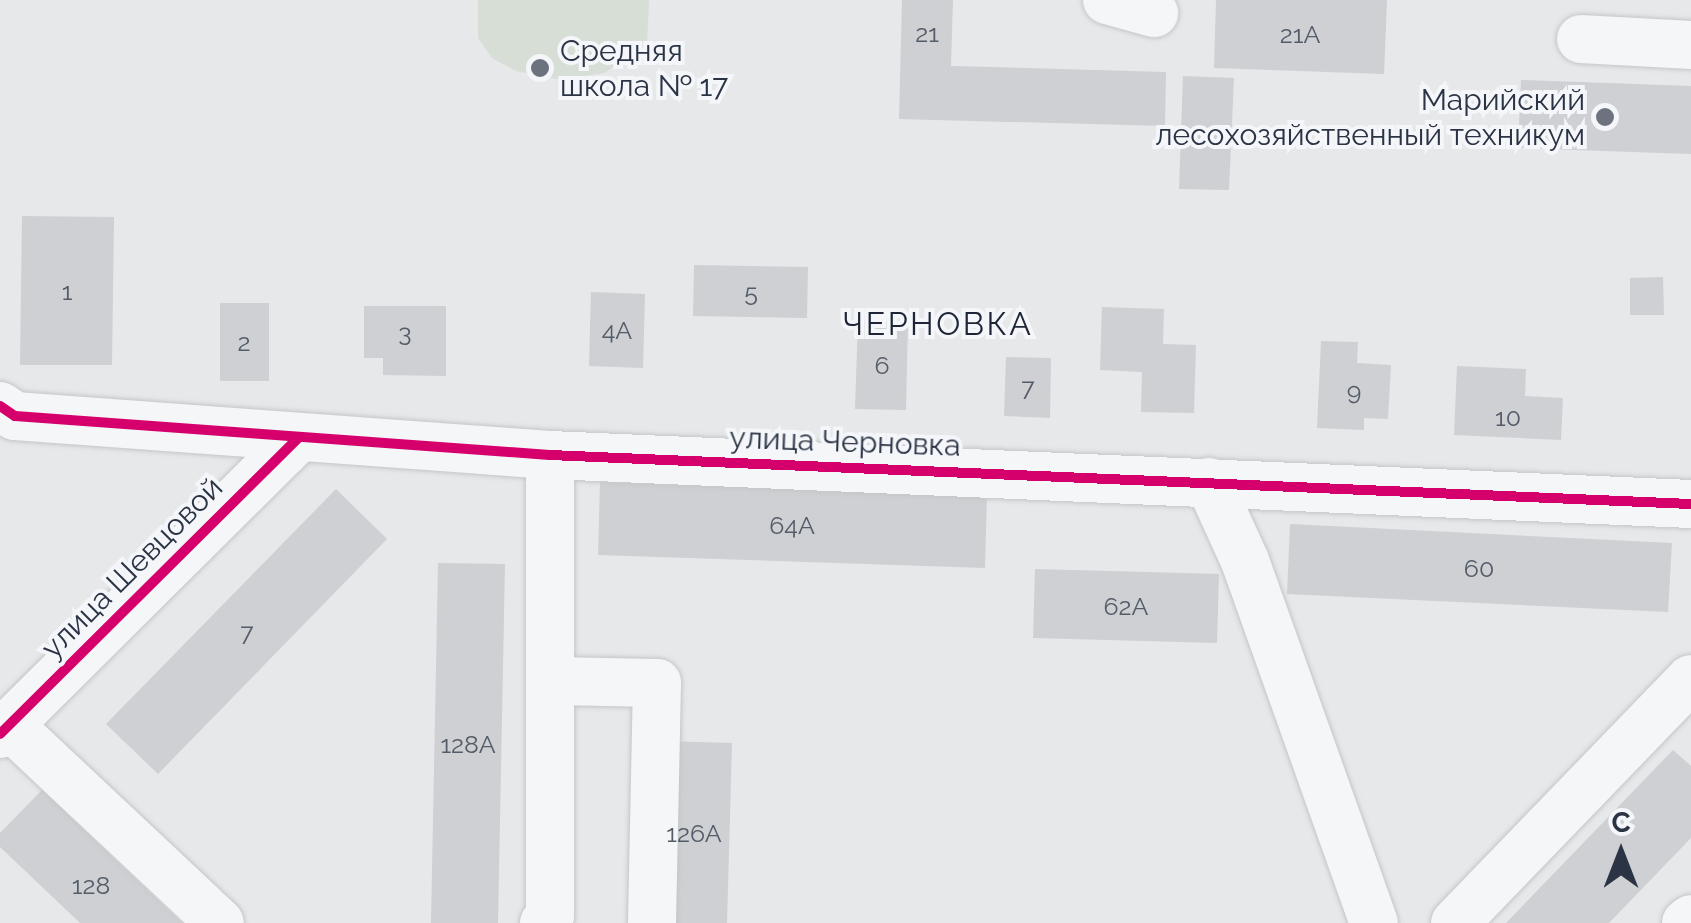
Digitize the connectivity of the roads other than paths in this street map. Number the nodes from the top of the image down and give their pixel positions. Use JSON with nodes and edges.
{"nodes":[{"id":1,"x":1106,"y":0,"type":"edge"},
{"id":2,"x":1154,"y":12,"type":"dead end"},
{"id":3,"x":1581,"y":39,"type":"dead end"},
{"id":4,"x":1691,"y":45,"type":"edge"},
{"id":5,"x":0,"y":406,"type":"edge"},
{"id":6,"x":299,"y":437,"type":"junction"},
{"id":7,"x":550,"y":455,"type":"junction"},
{"id":8,"x":1209,"y":482,"type":"junction"},
{"id":9,"x":1691,"y":504,"type":"edge"},
{"id":10,"x":1691,"y":679,"type":"edge"},
{"id":11,"x":552,"y":681,"type":"junction"},
{"id":12,"x":5,"y":730,"type":"edge"},
{"id":13,"x":555,"y":921,"type":"edge"},
{"id":14,"x":220,"y":923,"type":"edge"},
{"id":15,"x":652,"y":923,"type":"edge"},
{"id":16,"x":1374,"y":923,"type":"edge"},
{"id":17,"x":1455,"y":923,"type":"edge"}],
"edges":[{"from":1,"to":2,"type":"street"},
{"from":3,"to":4,"type":"street"},
{"from":5,"to":6,"type":"street","name":"улица Черновка"},
{"from":6,"to":7,"type":"street","name":"улица Черновка"},
{"from":6,"to":12,"type":"street","name":"улица Шевцовой"},
{"from":7,"to":8,"type":"street","name":"улица Черновка"},
{"from":7,"to":11,"type":"street"},
{"from":8,"to":9,"type":"street","name":"улица Черновка"},
{"from":8,"to":16,"type":"street"},
{"from":10,"to":17,"type":"street"},
{"from":11,"to":13,"type":"street"},
{"from":11,"to":15,"type":"street"},
{"from":12,"to":14,"type":"street"}]}
